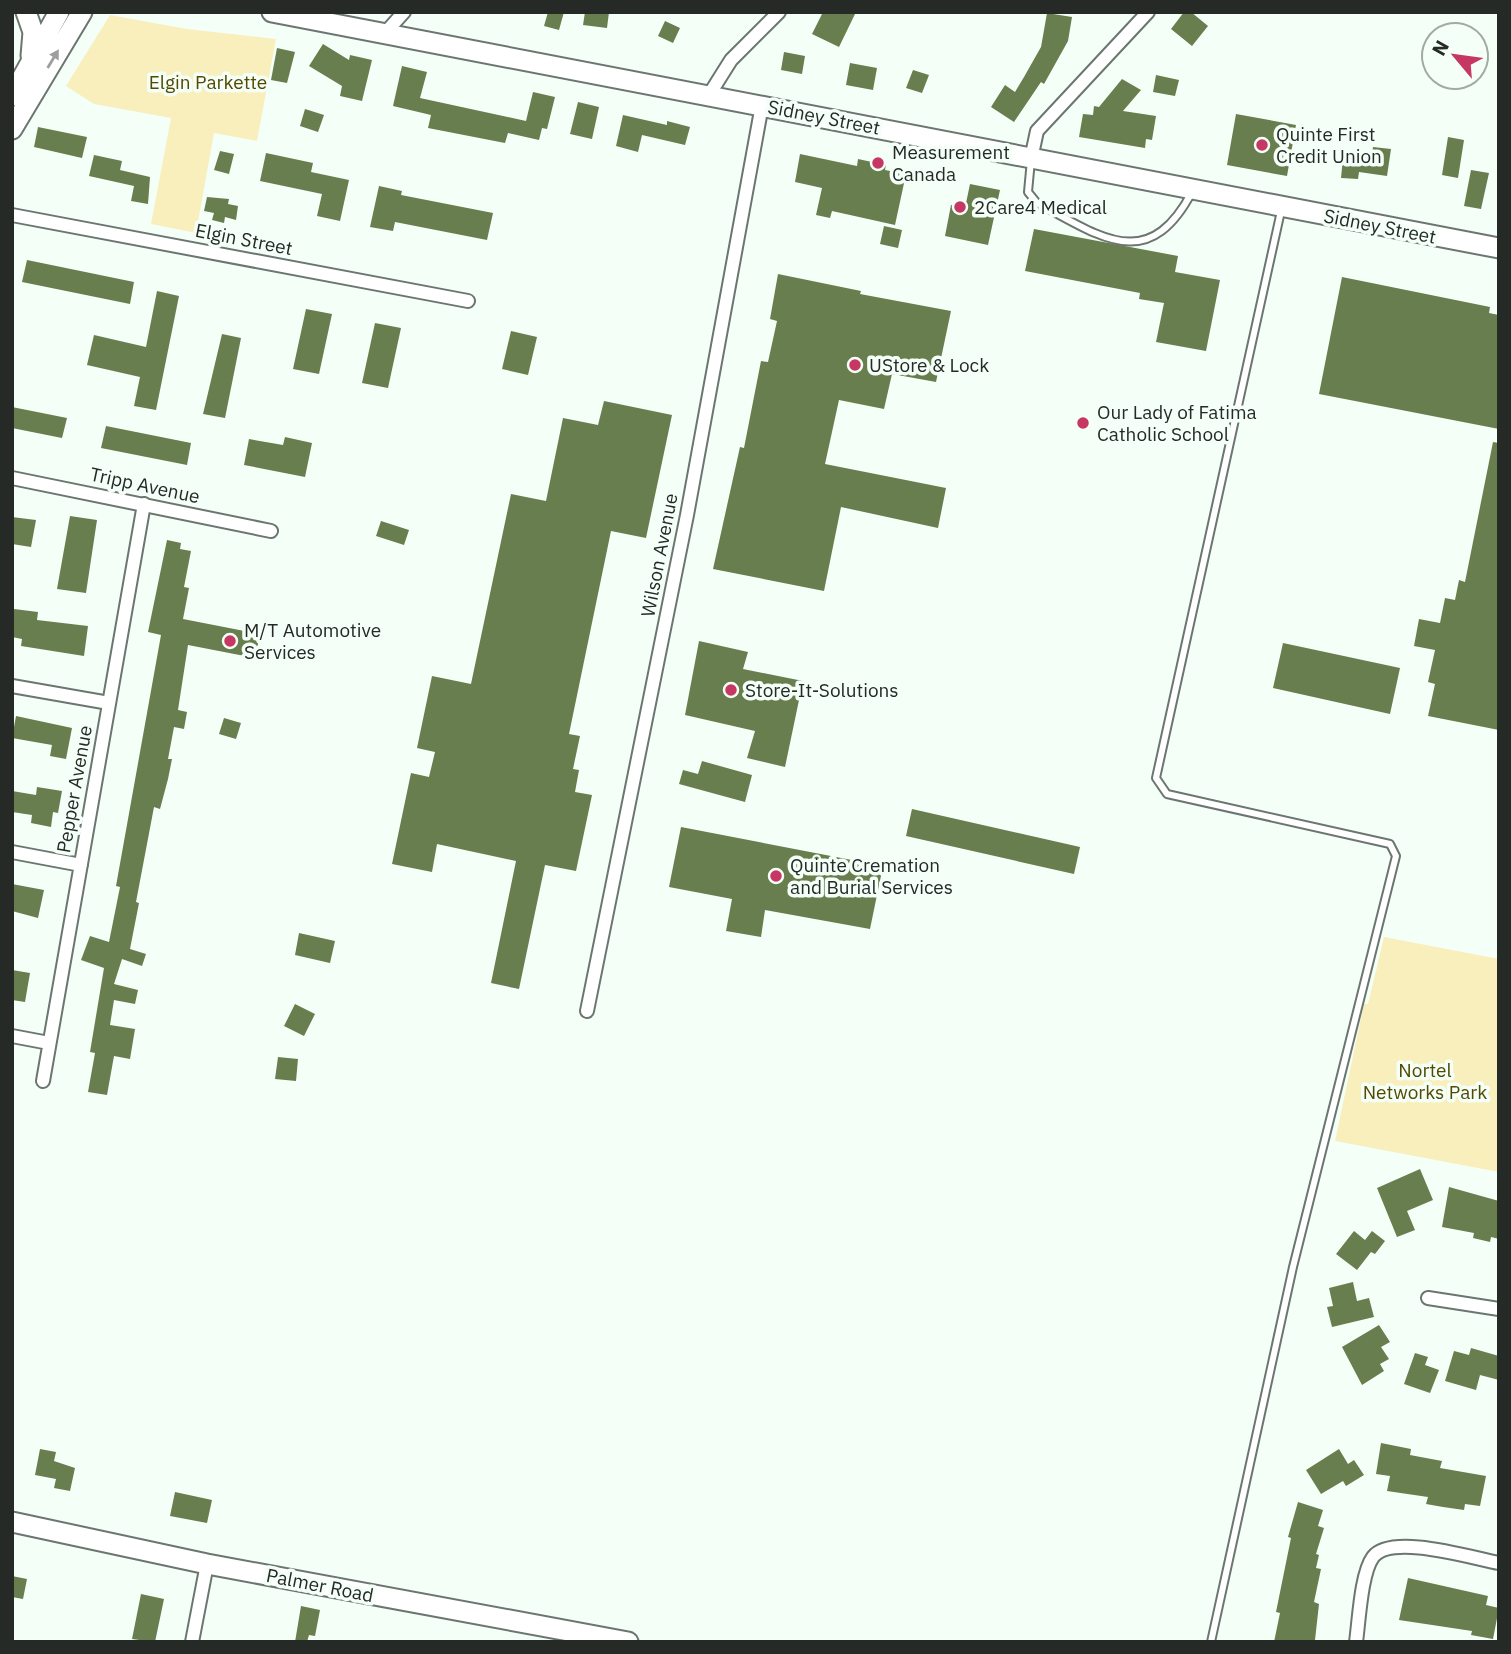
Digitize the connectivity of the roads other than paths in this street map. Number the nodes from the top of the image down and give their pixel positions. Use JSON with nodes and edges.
{"nodes":[{"id":1,"x":26,"y":12,"type":"edge"},
{"id":2,"x":59,"y":12,"type":"edge"},
{"id":3,"x":82,"y":12,"type":"edge"},
{"id":4,"x":272,"y":12,"type":"edge"},
{"id":5,"x":404,"y":12,"type":"edge"},
{"id":6,"x":779,"y":12,"type":"edge"},
{"id":7,"x":1148,"y":12,"type":"edge"},
{"id":8,"x":386,"y":32,"type":"junction"},
{"id":9,"x":30,"y":62,"type":"junction"},
{"id":10,"x":709,"y":95,"type":"junction"},
{"id":11,"x":12,"y":96,"type":"edge"},
{"id":12,"x":762,"y":105,"type":"junction"},
{"id":13,"x":12,"y":129,"type":"edge"},
{"id":14,"x":1031,"y":159,"type":"junction"},
{"id":15,"x":1193,"y":190,"type":"junction"},
{"id":16,"x":1281,"y":207,"type":"junction"},
{"id":17,"x":12,"y":215,"type":"edge"},
{"id":18,"x":1499,"y":248,"type":"edge"},
{"id":19,"x":468,"y":301,"type":"dead end"},
{"id":20,"x":12,"y":478,"type":"edge"},
{"id":21,"x":144,"y":505,"type":"junction"},
{"id":22,"x":271,"y":531,"type":"dead end"},
{"id":23,"x":12,"y":686,"type":"edge"},
{"id":24,"x":109,"y":703,"type":"junction"},
{"id":25,"x":12,"y":852,"type":"edge"},
{"id":26,"x":81,"y":865,"type":"junction"},
{"id":27,"x":587,"y":1011,"type":"dead end"},
{"id":28,"x":12,"y":1036,"type":"edge"},
{"id":29,"x":50,"y":1043,"type":"junction"},
{"id":30,"x":43,"y":1081,"type":"dead end"},
{"id":31,"x":1428,"y":1298,"type":"dead end"},
{"id":32,"x":1499,"y":1309,"type":"edge"},
{"id":33,"x":12,"y":1522,"type":"edge"},
{"id":34,"x":1499,"y":1563,"type":"edge"},
{"id":35,"x":207,"y":1564,"type":"junction"},
{"id":36,"x":555,"y":1635,"type":"edge"},
{"id":37,"x":192,"y":1642,"type":"edge"},
{"id":38,"x":628,"y":1642,"type":"edge"},
{"id":39,"x":1211,"y":1642,"type":"edge"},
{"id":40,"x":1356,"y":1642,"type":"edge"}],
"edges":[{"from":1,"to":9,"type":"main road"},
{"from":2,"to":9,"type":"main road"},
{"from":13,"to":3,"type":"main road","one_way":true},
{"from":4,"to":8,"type":"main road","name":"Sidney Street"},
{"from":5,"to":8,"type":"street"},
{"from":6,"to":10,"type":"street"},
{"from":7,"to":14,"type":"street"},
{"from":8,"to":10,"type":"main road","name":"Sidney Street"},
{"from":9,"to":11,"type":"main road"},
{"from":10,"to":12,"type":"main road","name":"Sidney Street"},
{"from":12,"to":14,"type":"main road","name":"Sidney Street"},
{"from":12,"to":27,"type":"street","name":"Wilson Avenue"},
{"from":14,"to":15,"type":"main road","name":"Sidney Street"},
{"from":14,"to":15,"type":"lane"},
{"from":15,"to":16,"type":"main road","name":"Sidney Street"},
{"from":16,"to":18,"type":"main road","name":"Sidney Street"},
{"from":16,"to":39,"type":"lane"},
{"from":17,"to":19,"type":"street","name":"Elgin Street"},
{"from":20,"to":21,"type":"street","name":"Tripp Avenue"},
{"from":21,"to":22,"type":"street","name":"Tripp Avenue"},
{"from":21,"to":24,"type":"street","name":"Pepper Avenue"},
{"from":23,"to":24,"type":"street"},
{"from":24,"to":26,"type":"street","name":"Pepper Avenue"},
{"from":25,"to":26,"type":"street"},
{"from":26,"to":29,"type":"street","name":"Pepper Avenue"},
{"from":28,"to":29,"type":"street"},
{"from":29,"to":30,"type":"street","name":"Pepper Avenue"},
{"from":31,"to":32,"type":"street"},
{"from":33,"to":35,"type":"main road","name":"Palmer Road"},
{"from":34,"to":40,"type":"street"},
{"from":35,"to":36,"type":"main road","name":"Palmer Road"},
{"from":35,"to":37,"type":"street"},
{"from":36,"to":38,"type":"main road","name":"Palmer Road"}]}
